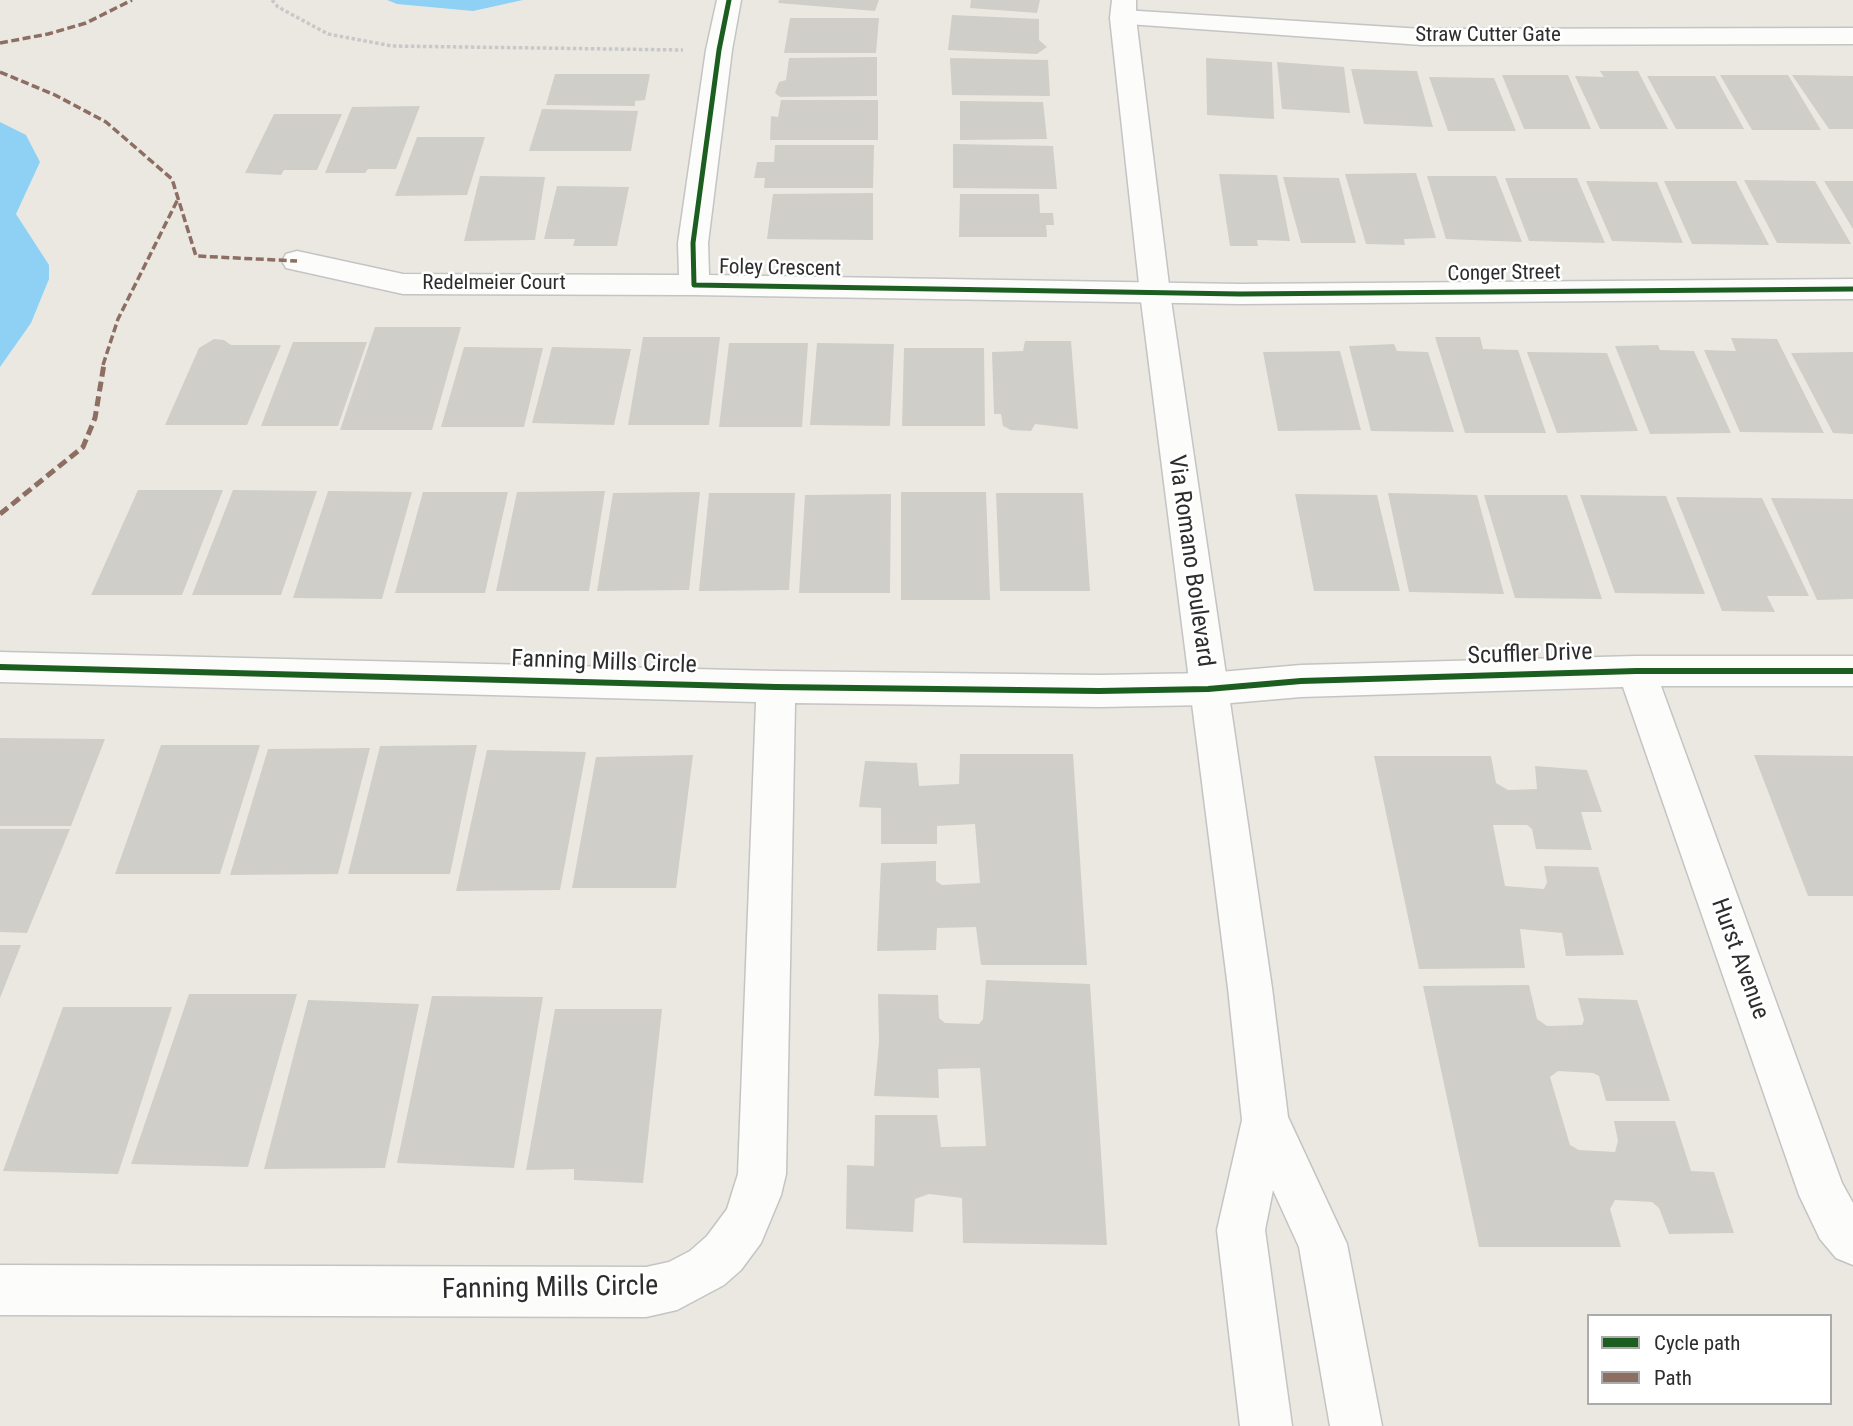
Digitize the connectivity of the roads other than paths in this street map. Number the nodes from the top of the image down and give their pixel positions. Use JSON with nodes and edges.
{"nodes":[{"id":1,"x":729,"y":0,"type":"edge"},
{"id":2,"x":1124,"y":9,"type":"edge"},
{"id":3,"x":1853,"y":36,"type":"edge"},
{"id":4,"x":297,"y":261,"type":"dead end"},
{"id":5,"x":694,"y":285,"type":"junction"},
{"id":6,"x":1853,"y":289,"type":"edge"},
{"id":7,"x":1155,"y":293,"type":"junction"},
{"id":8,"x":0,"y":667,"type":"edge"},
{"id":9,"x":1636,"y":671,"type":"junction"},
{"id":10,"x":1853,"y":671,"type":"edge"},
{"id":11,"x":776,"y":687,"type":"junction"},
{"id":12,"x":1208,"y":689,"type":"junction"},
{"id":13,"x":1265,"y":1121,"type":"junction"},
{"id":14,"x":1853,"y":1241,"type":"edge"},
{"id":15,"x":0,"y":1290,"type":"edge"},
{"id":16,"x":1266,"y":1426,"type":"edge"},
{"id":17,"x":1356,"y":1426,"type":"edge"}],
"edges":[{"from":1,"to":5,"type":"street","name":"Foley Crescent"},
{"from":2,"to":3,"type":"street","name":"Straw Cutter Gate"},
{"from":2,"to":7,"type":"street","name":"Via Romano Boulevard"},
{"from":4,"to":5,"type":"street","name":"Redelmeier Court"},
{"from":5,"to":7,"type":"street","name":"Foley Crescent"},
{"from":6,"to":7,"type":"street","name":"Conger Street"},
{"from":7,"to":12,"type":"street","name":"Via Romano Boulevard"},
{"from":8,"to":11,"type":"street","name":"Fanning Mills Circle"},
{"from":9,"to":10,"type":"street","name":"Scuffler Drive"},
{"from":9,"to":12,"type":"street","name":"Scuffler Drive"},
{"from":9,"to":14,"type":"street","name":"Hurst Avenue"},
{"from":11,"to":12,"type":"street","name":"Fanning Mills Circle"},
{"from":11,"to":15,"type":"street","name":"Fanning Mills Circle"},
{"from":12,"to":13,"type":"street","name":"Via Romano Boulevard"},
{"from":13,"to":16,"type":"street","name":"Via Romano Boulevard"},
{"from":13,"to":17,"type":"street","name":"Via Romano Boulevard"}]}
